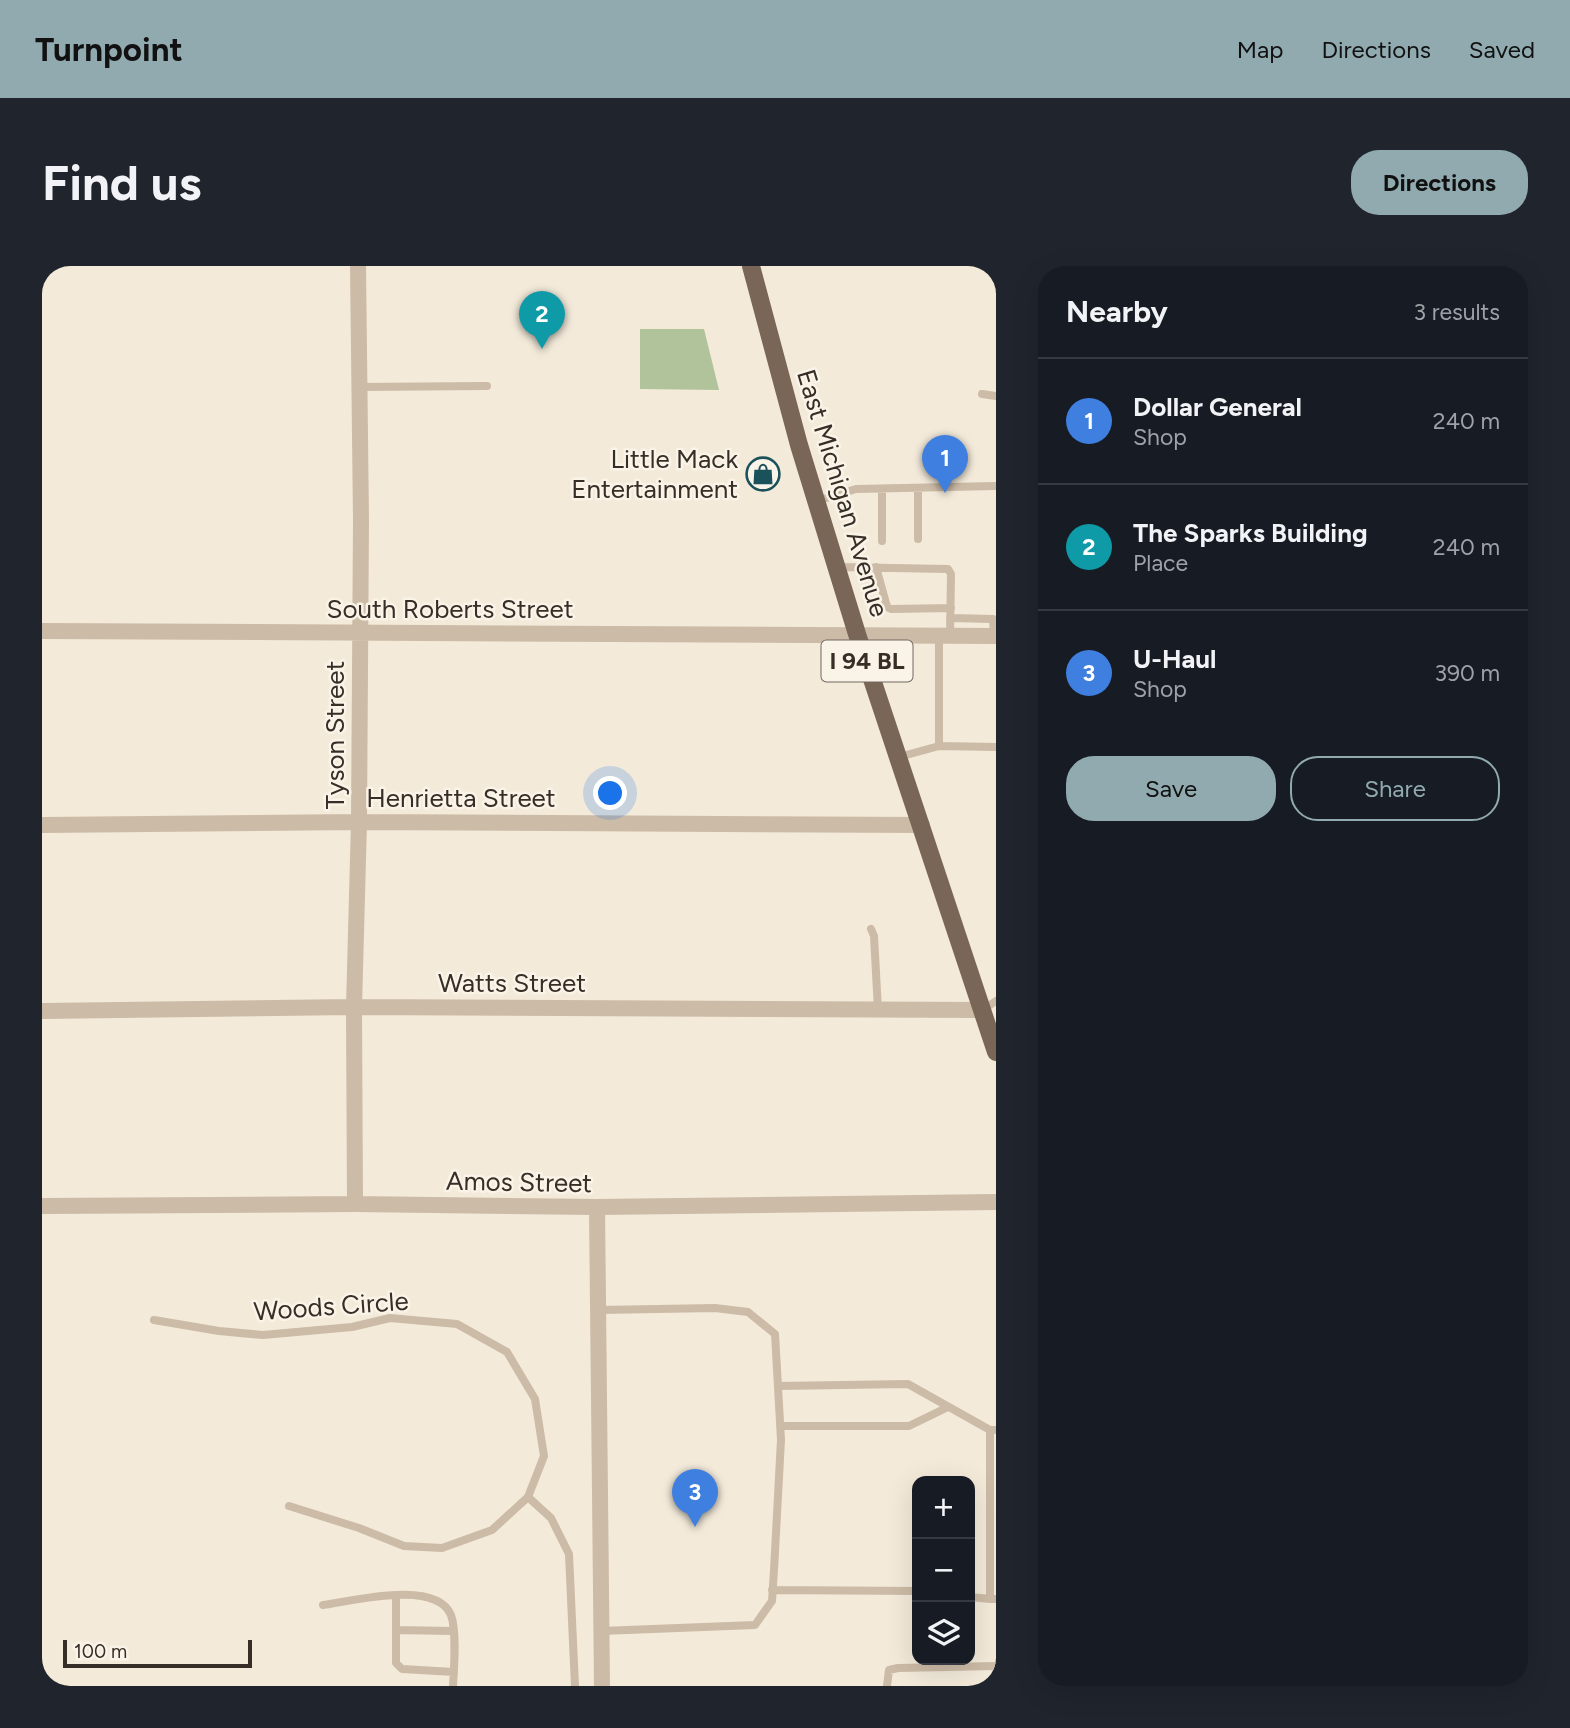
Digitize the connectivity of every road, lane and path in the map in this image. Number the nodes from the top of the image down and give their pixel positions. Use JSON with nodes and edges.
{"nodes":[{"id":1,"x":358,"y":266,"type":"edge"},
{"id":2,"x":751,"y":266,"type":"edge"},
{"id":3,"x":487,"y":386,"type":"dead end"},
{"id":4,"x":359,"y":387,"type":"junction"},
{"id":5,"x":982,"y":394,"type":"dead end"},
{"id":6,"x":996,"y":397,"type":"edge"},
{"id":7,"x":996,"y":486,"type":"edge"},
{"id":8,"x":918,"y":488,"type":"junction"},
{"id":9,"x":882,"y":489,"type":"junction"},
{"id":10,"x":817,"y":501,"type":"junction"},
{"id":11,"x":918,"y":539,"type":"dead end"},
{"id":12,"x":882,"y":541,"type":"dead end"},
{"id":13,"x":837,"y":567,"type":"junction"},
{"id":14,"x":876,"y":567,"type":"junction"},
{"id":15,"x":951,"y":613,"type":"junction"},
{"id":16,"x":42,"y":631,"type":"edge"},
{"id":17,"x":360,"y":633,"type":"junction"},
{"id":18,"x":858,"y":634,"type":"junction"},
{"id":19,"x":945,"y":636,"type":"junction"},
{"id":20,"x":995,"y":636,"type":"edge"},
{"id":21,"x":939,"y":746,"type":"junction"},
{"id":22,"x":996,"y":747,"type":"edge"},
{"id":23,"x":899,"y":757,"type":"junction"},
{"id":24,"x":359,"y":822,"type":"junction"},
{"id":25,"x":42,"y":824,"type":"edge"},
{"id":26,"x":922,"y":825,"type":"junction"},
{"id":27,"x":871,"y":929,"type":"dead end"},
{"id":28,"x":989,"y":1005,"type":"edge"},
{"id":29,"x":354,"y":1007,"type":"junction"},
{"id":30,"x":878,"y":1010,"type":"junction"},
{"id":31,"x":42,"y":1011,"type":"edge"},
{"id":32,"x":996,"y":1052,"type":"edge"},
{"id":33,"x":996,"y":1202,"type":"edge"},
{"id":34,"x":355,"y":1204,"type":"junction"},
{"id":35,"x":42,"y":1206,"type":"edge"},
{"id":36,"x":597,"y":1207,"type":"junction"},
{"id":37,"x":598,"y":1310,"type":"junction"},
{"id":38,"x":154,"y":1320,"type":"dead end"},
{"id":39,"x":778,"y":1386,"type":"junction"},
{"id":40,"x":948,"y":1406,"type":"junction"},
{"id":41,"x":781,"y":1426,"type":"junction"},
{"id":42,"x":993,"y":1430,"type":"edge"},
{"id":43,"x":528,"y":1497,"type":"junction"},
{"id":44,"x":289,"y":1506,"type":"dead end"},
{"id":45,"x":772,"y":1590,"type":"junction"},
{"id":46,"x":912,"y":1591,"type":"edge"},
{"id":47,"x":396,"y":1595,"type":"junction"},
{"id":48,"x":975,"y":1597,"type":"edge"},
{"id":49,"x":993,"y":1599,"type":"edge"},
{"id":50,"x":323,"y":1605,"type":"dead end"},
{"id":51,"x":396,"y":1630,"type":"junction"},
{"id":52,"x":453,"y":1631,"type":"junction"},
{"id":53,"x":601,"y":1631,"type":"junction"},
{"id":54,"x":996,"y":1666,"type":"edge"},
{"id":55,"x":454,"y":1672,"type":"junction"},
{"id":56,"x":453,"y":1686,"type":"edge"},
{"id":57,"x":575,"y":1686,"type":"edge"},
{"id":58,"x":602,"y":1686,"type":"edge"},
{"id":59,"x":887,"y":1686,"type":"edge"}],
"edges":[{"from":1,"to":4,"type":"street","name":"Tyson Street"},
{"from":2,"to":10,"type":"main road","name":"East Michigan Avenue","number":"I 94 BL"},
{"from":3,"to":4,"type":"lane"},
{"from":4,"to":17,"type":"street","name":"Tyson Street"},
{"from":5,"to":6,"type":"lane"},
{"from":7,"to":8,"type":"lane"},
{"from":8,"to":9,"type":"lane"},
{"from":8,"to":11,"type":"lane"},
{"from":9,"to":10,"type":"lane"},
{"from":9,"to":12,"type":"lane"},
{"from":10,"to":13,"type":"main road","name":"East Michigan Avenue","number":"I 94 BL"},
{"from":13,"to":14,"type":"lane"},
{"from":13,"to":18,"type":"main road","name":"East Michigan Avenue","number":"I 94 BL"},
{"from":14,"to":15,"type":"lane"},
{"from":14,"to":15,"type":"lane"},
{"from":15,"to":19,"type":"lane"},
{"from":15,"to":20,"type":"lane"},
{"from":16,"to":17,"type":"street","name":"South Roberts Street"},
{"from":17,"to":18,"type":"street","name":"South Roberts Street"},
{"from":17,"to":24,"type":"street","name":"Tyson Street"},
{"from":18,"to":19,"type":"street","name":"South Roberts Street"},
{"from":18,"to":23,"type":"main road","name":"East Michigan Avenue","number":"I 94 BL"},
{"from":19,"to":20,"type":"street","name":"South Roberts Street"},
{"from":19,"to":21,"type":"lane"},
{"from":21,"to":22,"type":"lane"},
{"from":21,"to":23,"type":"lane"},
{"from":23,"to":26,"type":"main road","name":"East Michigan Avenue","number":"I 94 BL"},
{"from":24,"to":25,"type":"street","name":"Henrietta Street"},
{"from":24,"to":26,"type":"street","name":"Henrietta Street"},
{"from":24,"to":29,"type":"street","name":"Tyson Street"},
{"from":26,"to":28,"type":"main road","name":"East Michigan Avenue","number":"I 94 BL"},
{"from":27,"to":30,"type":"lane"},
{"from":28,"to":30,"type":"street","name":"Watts Street"},
{"from":28,"to":32,"type":"main road","name":"East Michigan Avenue","number":"I 94 BL"},
{"from":29,"to":30,"type":"street","name":"Watts Street"},
{"from":29,"to":31,"type":"street","name":"Watts Street"},
{"from":29,"to":34,"type":"street","name":"Tyson Street"},
{"from":33,"to":36,"type":"street","name":"Amos Street"},
{"from":34,"to":35,"type":"street","name":"Amos Street"},
{"from":34,"to":36,"type":"street","name":"Amos Street"},
{"from":36,"to":37,"type":"street"},
{"from":37,"to":39,"type":"lane"},
{"from":37,"to":53,"type":"street"},
{"from":38,"to":43,"type":"lane","name":"Woods Circle"},
{"from":39,"to":40,"type":"lane"},
{"from":39,"to":41,"type":"lane"},
{"from":40,"to":41,"type":"lane"},
{"from":40,"to":42,"type":"lane"},
{"from":41,"to":45,"type":"lane"},
{"from":42,"to":49,"type":"lane"},
{"from":43,"to":44,"type":"lane","name":"Woods Circle"},
{"from":43,"to":57,"type":"lane"},
{"from":45,"to":46,"type":"lane"},
{"from":45,"to":53,"type":"lane"},
{"from":47,"to":50,"type":"lane"},
{"from":47,"to":51,"type":"lane"},
{"from":47,"to":52,"type":"lane"},
{"from":48,"to":49,"type":"lane"},
{"from":51,"to":52,"type":"lane"},
{"from":51,"to":55,"type":"lane"},
{"from":52,"to":55,"type":"lane"},
{"from":53,"to":58,"type":"street"},
{"from":54,"to":59,"type":"lane"},
{"from":55,"to":56,"type":"lane"}]}
